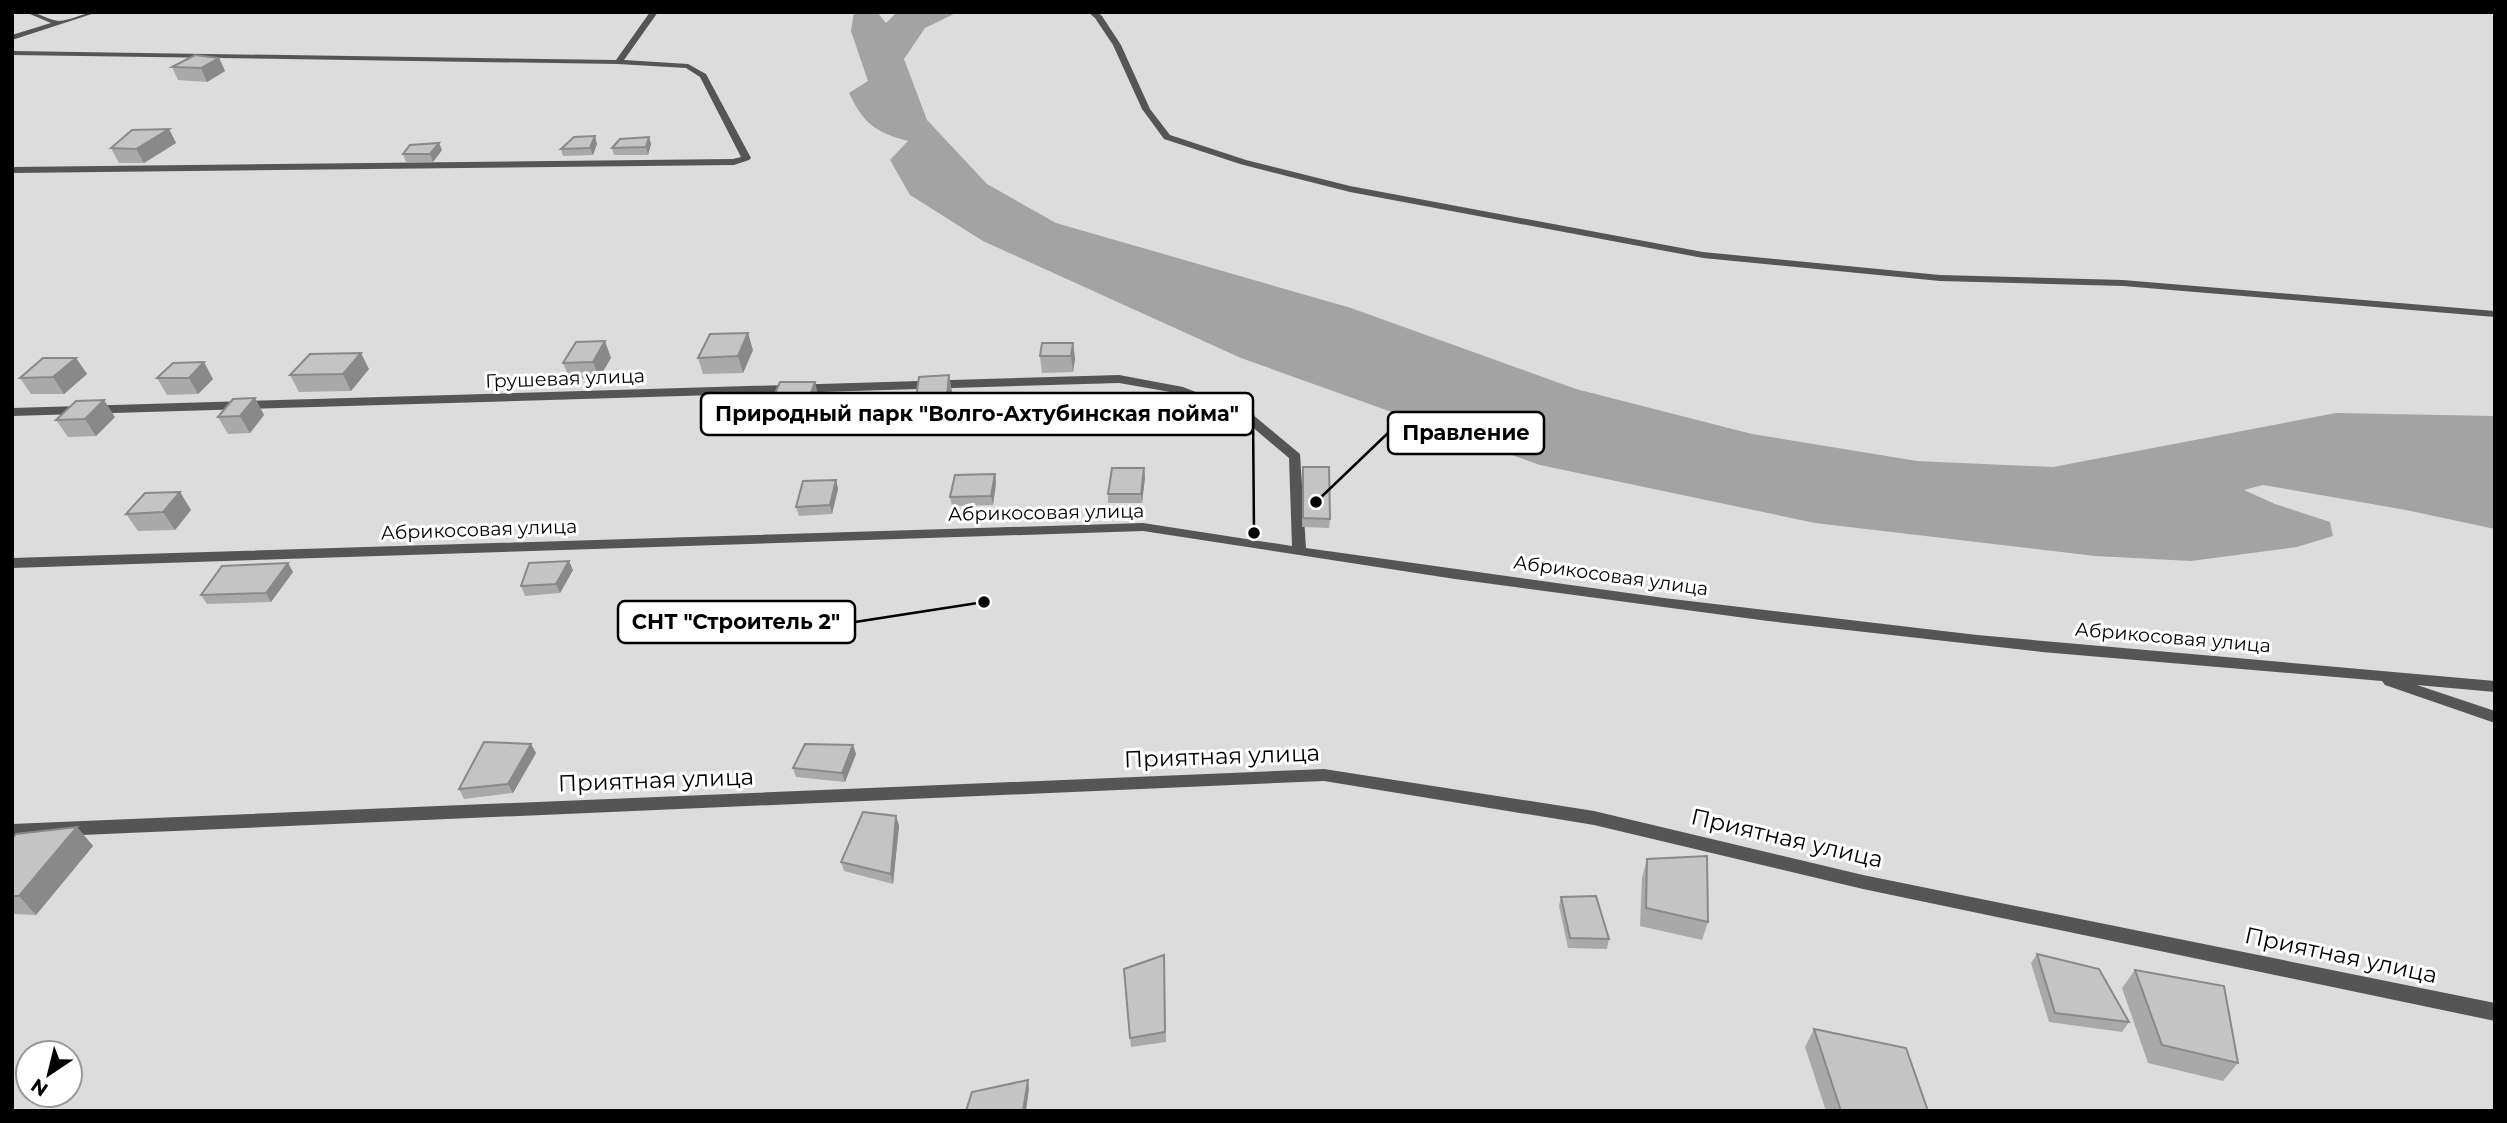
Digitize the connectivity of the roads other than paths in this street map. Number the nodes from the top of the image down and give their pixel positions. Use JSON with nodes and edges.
{"nodes":[{"id":1,"x":29,"y":12,"type":"edge"},
{"id":2,"x":94,"y":12,"type":"edge"},
{"id":3,"x":654,"y":12,"type":"edge"},
{"id":4,"x":1092,"y":12,"type":"edge"},
{"id":5,"x":58,"y":23,"type":"junction"},
{"id":6,"x":12,"y":38,"type":"edge"},
{"id":7,"x":12,"y":53,"type":"edge"},
{"id":8,"x":618,"y":62,"type":"junction"},
{"id":9,"x":12,"y":170,"type":"edge"},
{"id":10,"x":2495,"y":314,"type":"edge"},
{"id":11,"x":12,"y":412,"type":"edge"},
{"id":12,"x":1299,"y":552,"type":"junction"},
{"id":13,"x":12,"y":563,"type":"edge"},
{"id":14,"x":2366,"y":673,"type":"junction"},
{"id":15,"x":2495,"y":687,"type":"edge"},
{"id":16,"x":2495,"y":717,"type":"edge"},
{"id":17,"x":12,"y":831,"type":"edge"},
{"id":18,"x":2495,"y":1012,"type":"edge"}],
"edges":[{"from":1,"to":5,"type":"street"},
{"from":2,"to":5,"type":"street"},
{"from":3,"to":8,"type":"street"},
{"from":4,"to":10,"type":"street"},
{"from":5,"to":6,"type":"street"},
{"from":7,"to":8,"type":"street"},
{"from":8,"to":9,"type":"street"},
{"from":11,"to":12,"type":"street","name":"Грушевая улица"},
{"from":12,"to":13,"type":"street","name":"Абрикосовая улица"},
{"from":12,"to":14,"type":"street","name":"Абрикосовая улица"},
{"from":14,"to":15,"type":"street"},
{"from":14,"to":16,"type":"street"},
{"from":17,"to":18,"type":"street","name":"Приятная улица"}]}
